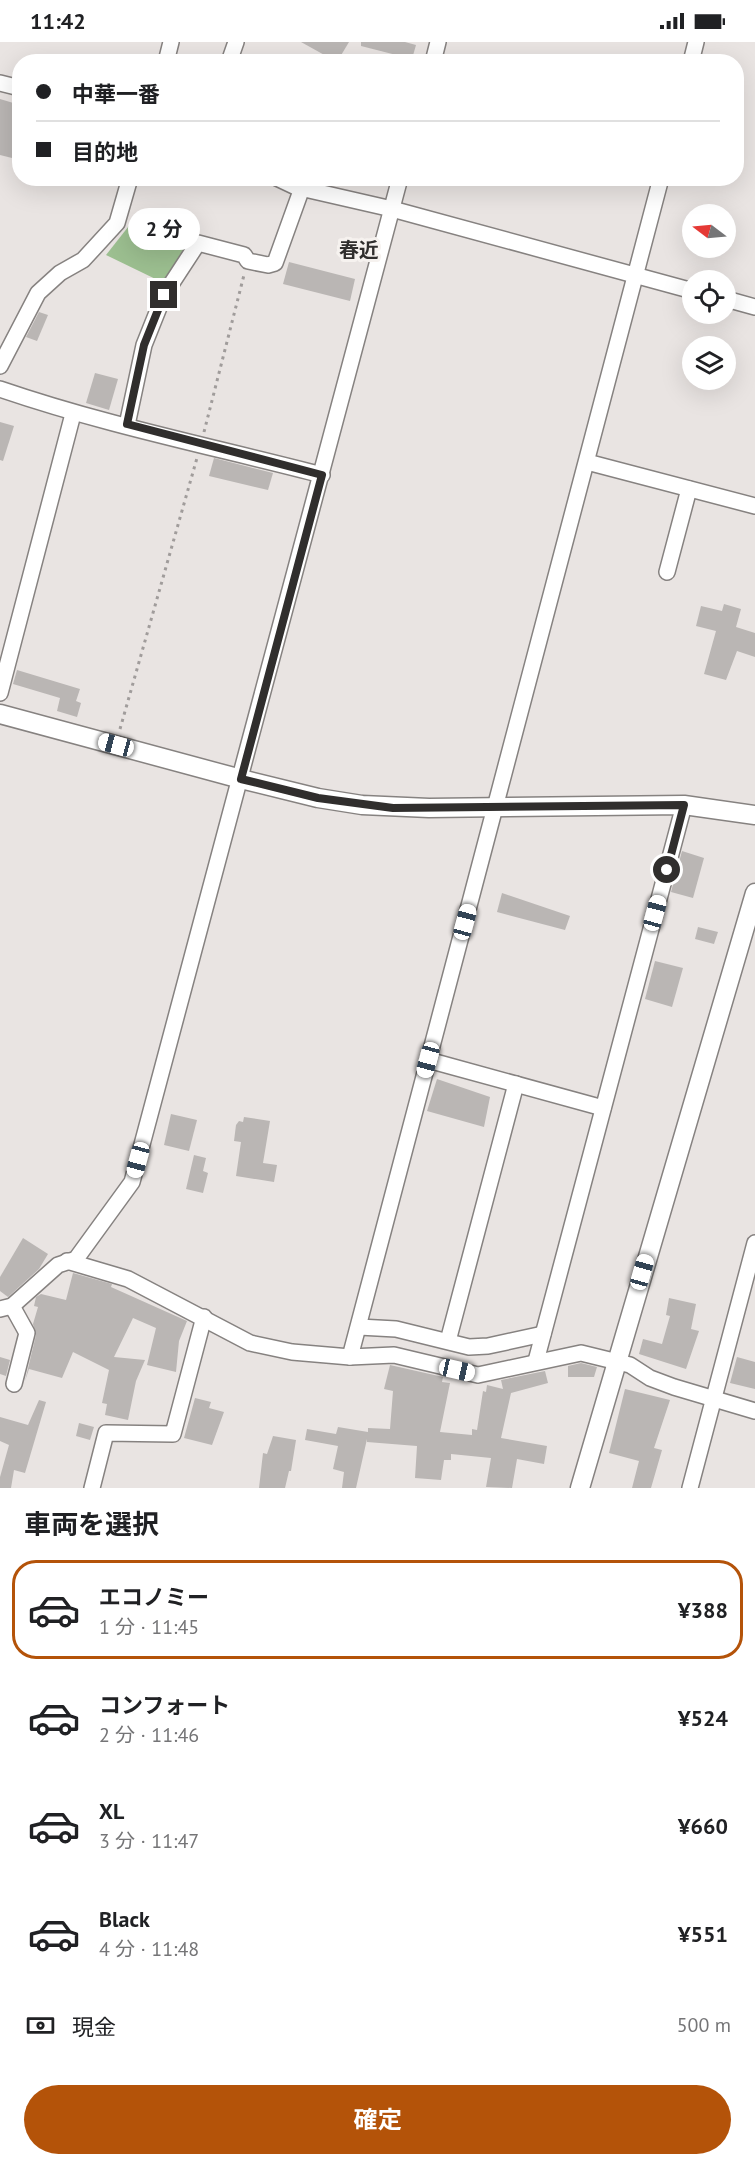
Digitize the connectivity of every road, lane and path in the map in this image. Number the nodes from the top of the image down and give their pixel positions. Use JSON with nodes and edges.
{"nodes":[{"id":1,"x":128,"y":186,"type":"edge"},
{"id":2,"x":297,"y":186,"type":"edge"},
{"id":3,"x":398,"y":186,"type":"edge"},
{"id":4,"x":659,"y":186,"type":"edge"},
{"id":5,"x":302,"y":188,"type":"junction"},
{"id":6,"x":392,"y":209,"type":"junction"},
{"id":7,"x":248,"y":261,"type":"junction"},
{"id":8,"x":636,"y":277,"type":"junction"},
{"id":9,"x":682,"y":288,"type":"edge"},
{"id":10,"x":736,"y":302,"type":"edge"},
{"id":11,"x":755,"y":307,"type":"edge"},
{"id":12,"x":0,"y":366,"type":"edge"},
{"id":13,"x":0,"y":389,"type":"edge"},
{"id":14,"x":73,"y":414,"type":"junction"},
{"id":15,"x":127,"y":424,"type":"junction"},
{"id":16,"x":201,"y":444,"type":"junction"},
{"id":17,"x":587,"y":462,"type":"junction"},
{"id":18,"x":322,"y":475,"type":"junction"},
{"id":19,"x":690,"y":489,"type":"junction"},
{"id":20,"x":755,"y":506,"type":"edge"},
{"id":21,"x":667,"y":572,"type":"dead end"},
{"id":22,"x":0,"y":693,"type":"edge"},
{"id":23,"x":0,"y":714,"type":"edge"},
{"id":24,"x":116,"y":745,"type":"junction"},
{"id":25,"x":241,"y":779,"type":"junction"},
{"id":26,"x":684,"y":805,"type":"junction"},
{"id":27,"x":496,"y":807,"type":"junction"},
{"id":28,"x":755,"y":815,"type":"edge"},
{"id":29,"x":755,"y":893,"type":"edge"},
{"id":30,"x":428,"y":1060,"type":"junction"},
{"id":31,"x":516,"y":1084,"type":"junction"},
{"id":32,"x":603,"y":1108,"type":"junction"},
{"id":33,"x":755,"y":1242,"type":"edge"},
{"id":34,"x":67,"y":1261,"type":"junction"},
{"id":35,"x":6,"y":1307,"type":"edge"},
{"id":36,"x":204,"y":1317,"type":"junction"},
{"id":37,"x":359,"y":1327,"type":"junction"},
{"id":38,"x":543,"y":1334,"type":"junction"},
{"id":39,"x":448,"y":1341,"type":"junction"},
{"id":40,"x":350,"y":1357,"type":"junction"},
{"id":41,"x":536,"y":1361,"type":"junction"},
{"id":42,"x":615,"y":1361,"type":"junction"},
{"id":43,"x":14,"y":1384,"type":"dead end"},
{"id":44,"x":714,"y":1398,"type":"junction"},
{"id":45,"x":755,"y":1411,"type":"edge"},
{"id":46,"x":92,"y":1488,"type":"edge"},
{"id":47,"x":580,"y":1488,"type":"edge"},
{"id":48,"x":690,"y":1488,"type":"edge"}],
"edges":[{"from":1,"to":12,"type":"street"},
{"from":2,"to":5,"type":"street"},
{"from":3,"to":6,"type":"street"},
{"from":4,"to":8,"type":"street"},
{"from":5,"to":6,"type":"street"},
{"from":5,"to":7,"type":"street"},
{"from":6,"to":8,"type":"street"},
{"from":6,"to":18,"type":"street"},
{"from":7,"to":15,"type":"street"},
{"from":7,"to":16,"type":"path"},
{"from":8,"to":9,"type":"street"},
{"from":8,"to":17,"type":"street"},
{"from":10,"to":11,"type":"street"},
{"from":13,"to":14,"type":"street"},
{"from":14,"to":15,"type":"street"},
{"from":14,"to":22,"type":"street"},
{"from":15,"to":16,"type":"street"},
{"from":16,"to":18,"type":"street"},
{"from":16,"to":24,"type":"path"},
{"from":17,"to":19,"type":"street"},
{"from":17,"to":27,"type":"street"},
{"from":18,"to":25,"type":"street"},
{"from":19,"to":20,"type":"street"},
{"from":19,"to":21,"type":"street"},
{"from":23,"to":24,"type":"street"},
{"from":24,"to":25,"type":"street"},
{"from":25,"to":27,"type":"street"},
{"from":25,"to":34,"type":"street"},
{"from":26,"to":27,"type":"street"},
{"from":26,"to":28,"type":"street"},
{"from":26,"to":32,"type":"street"},
{"from":27,"to":30,"type":"street"},
{"from":29,"to":42,"type":"street"},
{"from":30,"to":31,"type":"street"},
{"from":30,"to":37,"type":"street"},
{"from":31,"to":32,"type":"street"},
{"from":31,"to":39,"type":"street"},
{"from":32,"to":38,"type":"street"},
{"from":33,"to":44,"type":"street"},
{"from":34,"to":35,"type":"street"},
{"from":34,"to":36,"type":"street"},
{"from":35,"to":43,"type":"street"},
{"from":36,"to":40,"type":"street"},
{"from":36,"to":46,"type":"street"},
{"from":37,"to":39,"type":"street"},
{"from":37,"to":40,"type":"street"},
{"from":38,"to":39,"type":"street"},
{"from":38,"to":41,"type":"street"},
{"from":40,"to":41,"type":"street"},
{"from":41,"to":42,"type":"street"},
{"from":42,"to":44,"type":"street"},
{"from":42,"to":47,"type":"street"},
{"from":44,"to":45,"type":"street"},
{"from":44,"to":48,"type":"street"}]}
